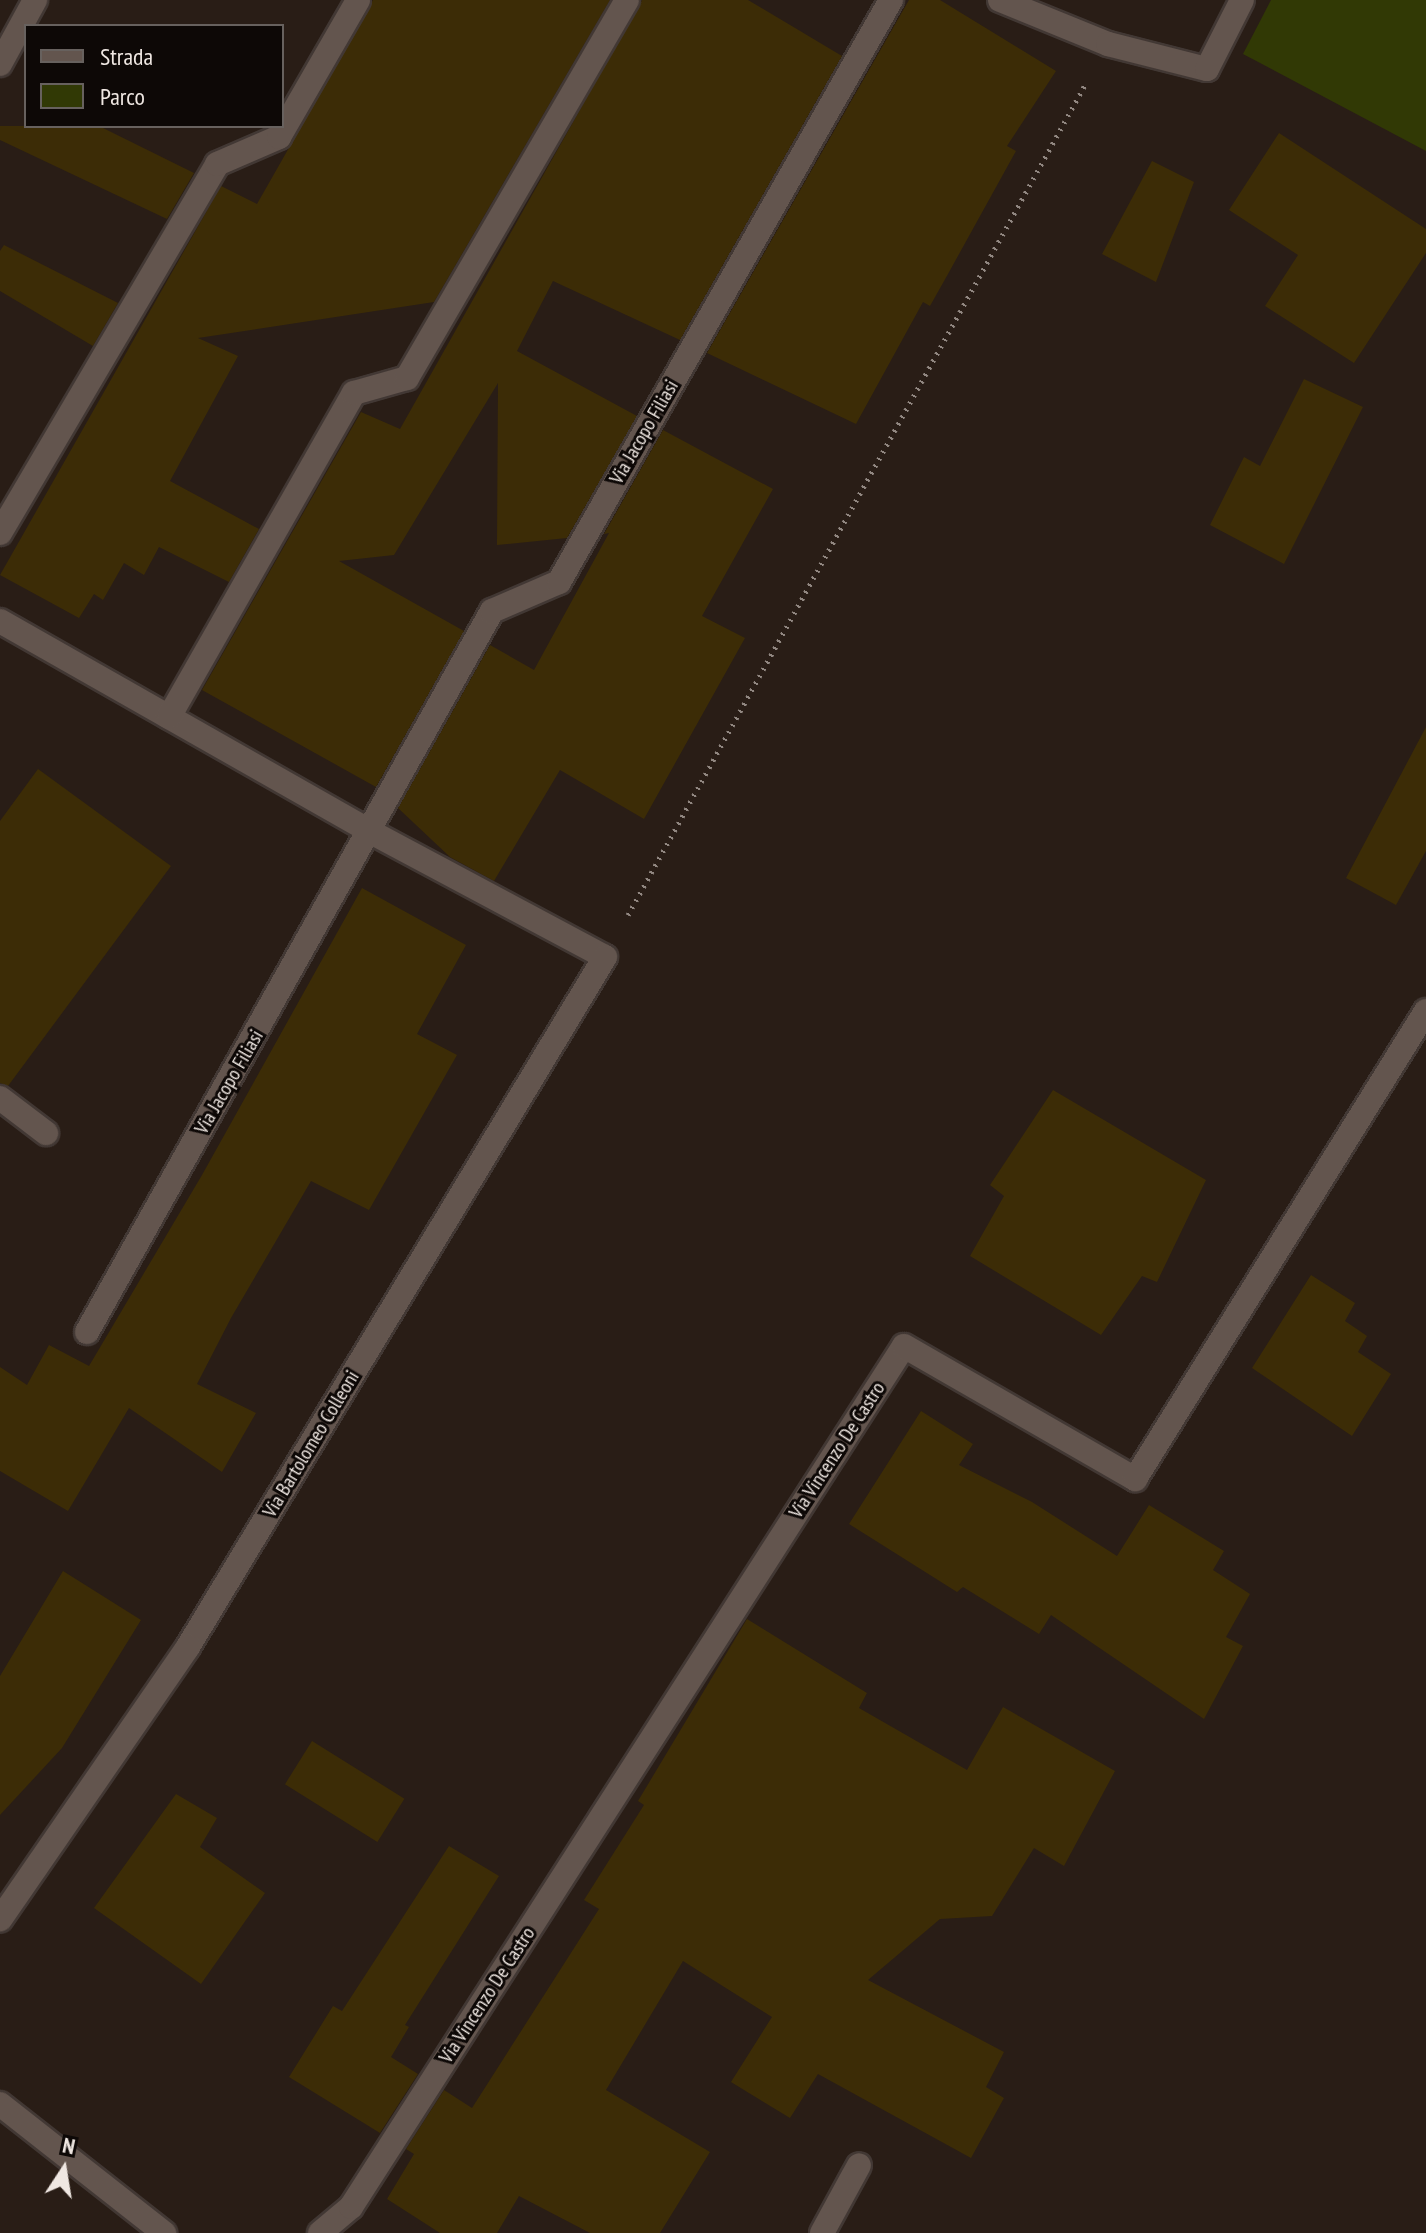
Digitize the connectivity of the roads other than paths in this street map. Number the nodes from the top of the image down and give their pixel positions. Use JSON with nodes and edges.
{"nodes":[{"id":1,"x":35,"y":0,"type":"edge"},
{"id":2,"x":358,"y":0,"type":"edge"},
{"id":3,"x":627,"y":0,"type":"edge"},
{"id":4,"x":891,"y":0,"type":"edge"},
{"id":5,"x":1000,"y":0,"type":"edge"},
{"id":6,"x":1242,"y":0,"type":"edge"},
{"id":7,"x":0,"y":64,"type":"edge"},
{"id":8,"x":0,"y":533,"type":"edge"},
{"id":9,"x":0,"y":621,"type":"edge"},
{"id":10,"x":169,"y":717,"type":"junction"},
{"id":11,"x":371,"y":832,"type":"junction"},
{"id":12,"x":1426,"y":1011,"type":"edge"},
{"id":13,"x":0,"y":1098,"type":"edge"},
{"id":14,"x":46,"y":1133,"type":"dead end"},
{"id":15,"x":87,"y":1332,"type":"dead end"},
{"id":16,"x":0,"y":1920,"type":"edge"},
{"id":17,"x":0,"y":2104,"type":"edge"},
{"id":18,"x":859,"y":2165,"type":"dead end"},
{"id":19,"x":150,"y":2229,"type":"edge"},
{"id":20,"x":320,"y":2233,"type":"edge"},
{"id":21,"x":822,"y":2233,"type":"edge"}],
"edges":[{"from":1,"to":7,"type":"street"},
{"from":2,"to":8,"type":"street"},
{"from":3,"to":10,"type":"street"},
{"from":4,"to":11,"type":"street","name":"Via Jacopo Filiasi"},
{"from":5,"to":6,"type":"street"},
{"from":9,"to":10,"type":"street"},
{"from":10,"to":11,"type":"street"},
{"from":11,"to":15,"type":"street","name":"Via Jacopo Filiasi"},
{"from":11,"to":16,"type":"street","name":"Via Bartolomeo Colleoni"},
{"from":12,"to":20,"type":"street","name":"Via Vincenzo De Castro"},
{"from":13,"to":14,"type":"street"},
{"from":17,"to":19,"type":"street"},
{"from":18,"to":21,"type":"street"}]}
